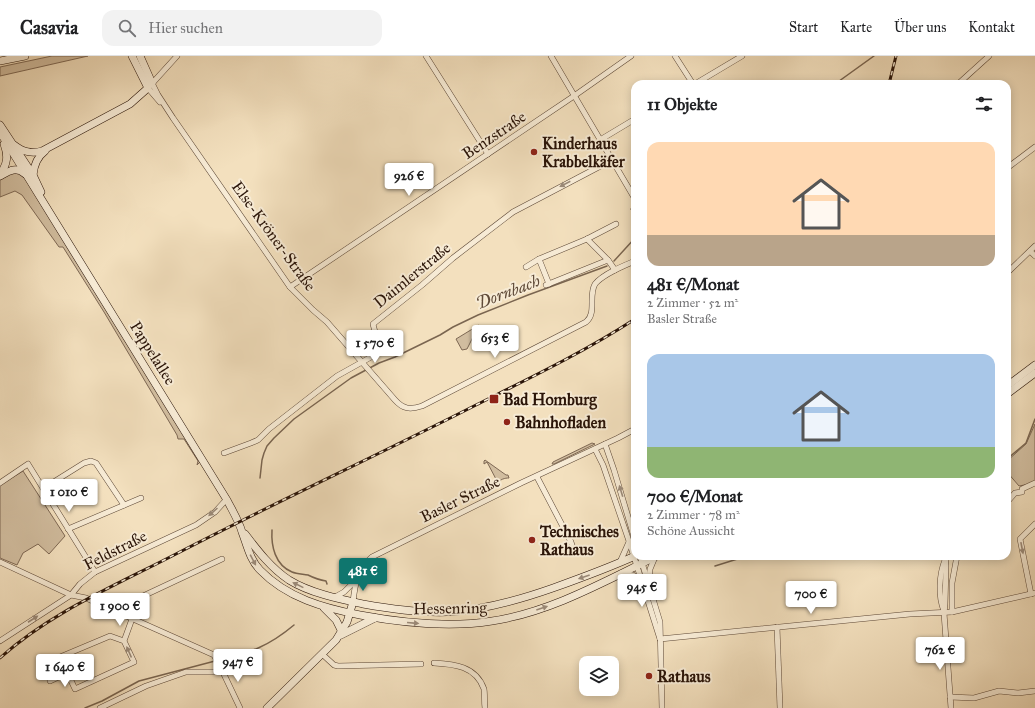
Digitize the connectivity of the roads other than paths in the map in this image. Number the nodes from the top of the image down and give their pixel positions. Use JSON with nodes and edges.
{"nodes":[{"id":1,"x":25,"y":56,"type":"edge"},
{"id":2,"x":132,"y":56,"type":"edge"},
{"id":3,"x":140,"y":56,"type":"edge"},
{"id":4,"x":177,"y":56,"type":"edge"},
{"id":5,"x":426,"y":56,"type":"edge"},
{"id":6,"x":551,"y":56,"type":"edge"},
{"id":7,"x":631,"y":56,"type":"edge"},
{"id":8,"x":675,"y":56,"type":"edge"},
{"id":9,"x":742,"y":56,"type":"edge"},
{"id":10,"x":989,"y":56,"type":"edge"},
{"id":11,"x":0,"y":61,"type":"edge"},
{"id":12,"x":140,"y":71,"type":"junction"},
{"id":13,"x":691,"y":80,"type":"edge"},
{"id":14,"x":701,"y":80,"type":"edge"},
{"id":15,"x":962,"y":80,"type":"edge"},
{"id":16,"x":150,"y":85,"type":"junction"},
{"id":17,"x":574,"y":96,"type":"junction"},
{"id":18,"x":139,"y":98,"type":"junction"},
{"id":19,"x":631,"y":121,"type":"edge"},
{"id":20,"x":0,"y":125,"type":"edge"},
{"id":21,"x":0,"y":133,"type":"edge"},
{"id":22,"x":600,"y":140,"type":"junction"},
{"id":23,"x":14,"y":145,"type":"junction"},
{"id":24,"x":1035,"y":147,"type":"edge"},
{"id":25,"x":48,"y":149,"type":"junction"},
{"id":26,"x":488,"y":154,"type":"junction"},
{"id":27,"x":612,"y":160,"type":"junction"},
{"id":28,"x":1011,"y":165,"type":"edge"},
{"id":29,"x":29,"y":174,"type":"junction"},
{"id":30,"x":0,"y":175,"type":"edge"},
{"id":31,"x":631,"y":192,"type":"edge"},
{"id":32,"x":616,"y":224,"type":"dead end"},
{"id":33,"x":587,"y":239,"type":"junction"},
{"id":34,"x":1035,"y":246,"type":"edge"},
{"id":35,"x":1030,"y":251,"type":"junction"},
{"id":36,"x":1035,"y":256,"type":"edge"},
{"id":37,"x":539,"y":259,"type":"junction"},
{"id":38,"x":608,"y":260,"type":"junction"},
{"id":39,"x":631,"y":263,"type":"edge"},
{"id":40,"x":526,"y":267,"type":"dead end"},
{"id":41,"x":1011,"y":269,"type":"edge"},
{"id":42,"x":615,"y":270,"type":"junction"},
{"id":43,"x":290,"y":287,"type":"junction"},
{"id":44,"x":362,"y":362,"type":"junction"},
{"id":45,"x":1035,"y":365,"type":"edge"},
{"id":46,"x":1035,"y":373,"type":"edge"},
{"id":47,"x":1011,"y":383,"type":"edge"},
{"id":48,"x":1011,"y":391,"type":"edge"},
{"id":49,"x":631,"y":431,"type":"edge"},
{"id":50,"x":605,"y":444,"type":"junction"},
{"id":51,"x":596,"y":449,"type":"junction"},
{"id":52,"x":224,"y":453,"type":"dead end"},
{"id":53,"x":614,"y":470,"type":"junction"},
{"id":54,"x":606,"y":474,"type":"junction"},
{"id":55,"x":537,"y":477,"type":"junction"},
{"id":56,"x":0,"y":483,"type":"edge"},
{"id":57,"x":1035,"y":483,"type":"edge"},
{"id":58,"x":44,"y":488,"type":"junction"},
{"id":59,"x":220,"y":489,"type":"junction"},
{"id":60,"x":141,"y":498,"type":"dead end"},
{"id":61,"x":1011,"y":498,"type":"edge"},
{"id":62,"x":225,"y":501,"type":"junction"},
{"id":63,"x":124,"y":505,"type":"junction"},
{"id":64,"x":233,"y":514,"type":"junction"},
{"id":65,"x":1035,"y":524,"type":"edge"},
{"id":66,"x":631,"y":529,"type":"edge"},
{"id":67,"x":68,"y":530,"type":"junction"},
{"id":68,"x":242,"y":531,"type":"junction"},
{"id":69,"x":631,"y":532,"type":"edge"},
{"id":70,"x":631,"y":544,"type":"edge"},
{"id":71,"x":576,"y":554,"type":"dead end"},
{"id":72,"x":222,"y":559,"type":"dead end"},
{"id":73,"x":632,"y":560,"type":"edge"},
{"id":74,"x":637,"y":560,"type":"edge"},
{"id":75,"x":638,"y":560,"type":"edge"},
{"id":76,"x":638,"y":560,"type":"edge"},
{"id":77,"x":654,"y":560,"type":"edge"},
{"id":78,"x":945,"y":560,"type":"edge"},
{"id":79,"x":956,"y":560,"type":"edge"},
{"id":80,"x":0,"y":562,"type":"edge"},
{"id":81,"x":620,"y":562,"type":"junction"},
{"id":82,"x":95,"y":572,"type":"junction"},
{"id":83,"x":620,"y":573,"type":"junction"},
{"id":84,"x":356,"y":581,"type":"junction"},
{"id":85,"x":648,"y":582,"type":"junction"},
{"id":86,"x":643,"y":585,"type":"junction"},
{"id":87,"x":1033,"y":594,"type":"edge"},
{"id":88,"x":71,"y":595,"type":"junction"},
{"id":89,"x":335,"y":597,"type":"junction"},
{"id":90,"x":353,"y":602,"type":"junction"},
{"id":91,"x":323,"y":607,"type":"junction"},
{"id":92,"x":116,"y":611,"type":"junction"},
{"id":93,"x":446,"y":612,"type":"junction"},
{"id":94,"x":944,"y":612,"type":"junction"},
{"id":95,"x":952,"y":612,"type":"junction"},
{"id":96,"x":350,"y":613,"type":"junction"},
{"id":97,"x":375,"y":618,"type":"junction"},
{"id":98,"x":132,"y":619,"type":"junction"},
{"id":99,"x":447,"y":624,"type":"junction"},
{"id":100,"x":777,"y":628,"type":"junction"},
{"id":101,"x":340,"y":634,"type":"junction"},
{"id":102,"x":660,"y":638,"type":"junction"},
{"id":103,"x":0,"y":640,"type":"edge"},
{"id":104,"x":124,"y":641,"type":"junction"},
{"id":105,"x":243,"y":652,"type":"dead end"},
{"id":106,"x":322,"y":654,"type":"junction"},
{"id":107,"x":214,"y":656,"type":"junction"},
{"id":108,"x":434,"y":663,"type":"dead end"},
{"id":109,"x":421,"y":664,"type":"dead end"},
{"id":110,"x":222,"y":669,"type":"junction"},
{"id":111,"x":67,"y":673,"type":"junction"},
{"id":112,"x":50,"y":681,"type":"dead end"},
{"id":113,"x":1035,"y":691,"type":"edge"},
{"id":114,"x":950,"y":697,"type":"junction"},
{"id":115,"x":269,"y":707,"type":"edge"},
{"id":116,"x":100,"y":708,"type":"edge"},
{"id":117,"x":240,"y":708,"type":"edge"},
{"id":118,"x":485,"y":708,"type":"edge"},
{"id":119,"x":662,"y":708,"type":"edge"},
{"id":120,"x":780,"y":708,"type":"edge"},
{"id":121,"x":951,"y":708,"type":"edge"}],
"edges":[{"from":1,"to":11,"type":"street"},
{"from":2,"to":12,"type":"street"},
{"from":3,"to":16,"type":"street"},
{"from":4,"to":16,"type":"street"},
{"from":5,"to":26,"type":"street"},
{"from":6,"to":17,"type":"street"},
{"from":7,"to":17,"type":"street","name":"Benzstraße"},
{"from":8,"to":13,"type":"street"},
{"from":9,"to":14,"type":"street"},
{"from":10,"to":15,"type":"street"},
{"from":12,"to":16,"type":"street"},
{"from":12,"to":18,"type":"street"},
{"from":16,"to":18,"type":"street"},
{"from":16,"to":43,"type":"street","name":"Else-Kröner-Straße"},
{"from":17,"to":22,"type":"street"},
{"from":17,"to":26,"type":"street","name":"Benzstraße"},
{"from":18,"to":25,"type":"street"},
{"from":19,"to":22,"type":"street"},
{"from":20,"to":23,"type":"street","name":"Pappelallee"},
{"from":21,"to":29,"type":"street","name":"Pappelallee"},
{"from":21,"to":30,"type":"street"},
{"from":22,"to":27,"type":"street"},
{"from":23,"to":25,"type":"street"},
{"from":23,"to":29,"type":"street","name":"Pappelallee"},
{"from":24,"to":28,"type":"street"},
{"from":25,"to":29,"type":"street"},
{"from":26,"to":43,"type":"street","name":"Benzstraße"},
{"from":27,"to":31,"type":"street"},
{"from":27,"to":44,"type":"street","name":"Daimlerstraße","one_way":true},
{"from":29,"to":30,"type":"street"},
{"from":29,"to":59,"type":"street","name":"Pappelallee"},
{"from":32,"to":33,"type":"street"},
{"from":33,"to":37,"type":"street"},
{"from":33,"to":38,"type":"street"},
{"from":34,"to":35,"type":"street"},
{"from":35,"to":36,"type":"street"},
{"from":35,"to":41,"type":"street"},
{"from":37,"to":38,"type":"street"},
{"from":37,"to":40,"type":"street"},
{"from":38,"to":42,"type":"street"},
{"from":39,"to":42,"type":"street","name":"Else-Kröner-Straße"},
{"from":42,"to":44,"type":"street","name":"Else-Kröner-Straße"},
{"from":43,"to":44,"type":"street","name":"Else-Kröner-Straße"},
{"from":44,"to":52,"type":"street","name":"Daimlerstraße"},
{"from":45,"to":47,"type":"street"},
{"from":46,"to":48,"type":"street"},
{"from":49,"to":50,"type":"street","name":"Basler Straße"},
{"from":50,"to":51,"type":"street","name":"Basler Straße"},
{"from":50,"to":53,"type":"street"},
{"from":51,"to":54,"type":"street"},
{"from":51,"to":55,"type":"street","name":"Basler Straße"},
{"from":53,"to":54,"type":"street"},
{"from":66,"to":53,"type":"street","one_way":true},
{"from":54,"to":69,"type":"street"},
{"from":55,"to":71,"type":"street"},
{"from":55,"to":84,"type":"street","name":"Basler Straße"},
{"from":56,"to":58,"type":"street"},
{"from":57,"to":61,"type":"street"},
{"from":58,"to":63,"type":"street"},
{"from":58,"to":67,"type":"street"},
{"from":59,"to":62,"type":"street","name":"Pappelallee"},
{"from":59,"to":64,"type":"street","name":"Pappelallee"},
{"from":60,"to":63,"type":"street"},
{"from":62,"to":64,"type":"street","name":"Pappelallee"},
{"from":62,"to":82,"type":"street","name":"Feldstraße","one_way":true},
{"from":63,"to":67,"type":"street"},
{"from":64,"to":68,"type":"street","name":"Pappelallee"},
{"from":65,"to":87,"type":"street","one_way":true},
{"from":67,"to":82,"type":"street"},
{"from":89,"to":68,"type":"street","name":"Hessenring","one_way":true},
{"from":68,"to":91,"type":"street","name":"Hessenring","one_way":true},
{"from":70,"to":81,"type":"street"},
{"from":72,"to":92,"type":"street"},
{"from":73,"to":81,"type":"street","name":"Hessenring"},
{"from":74,"to":83,"type":"street","name":"Hessenring"},
{"from":75,"to":85,"type":"street"},
{"from":76,"to":86,"type":"street"},
{"from":77,"to":85,"type":"street"},
{"from":78,"to":94,"type":"street"},
{"from":79,"to":95,"type":"street"},
{"from":80,"to":88,"type":"street"},
{"from":81,"to":93,"type":"street","name":"Hessenring","one_way":true},
{"from":82,"to":88,"type":"street","name":"Feldstraße"},
{"from":83,"to":86,"type":"street"},
{"from":99,"to":83,"type":"street","name":"Hessenring","one_way":true},
{"from":84,"to":89,"type":"street"},
{"from":84,"to":90,"type":"street","name":"Basler Straße"},
{"from":85,"to":102,"type":"street"},
{"from":86,"to":102,"type":"street"},
{"from":87,"to":95,"type":"street"},
{"from":88,"to":92,"type":"street"},
{"from":103,"to":88,"type":"street","name":"Feldstraße","one_way":true},
{"from":89,"to":90,"type":"street","name":"Hessenring"},
{"from":90,"to":93,"type":"street","name":"Hessenring"},
{"from":90,"to":96,"type":"street"},
{"from":91,"to":96,"type":"street","name":"Hessenring"},
{"from":91,"to":101,"type":"street"},
{"from":92,"to":98,"type":"street"},
{"from":93,"to":99,"type":"street"},
{"from":94,"to":95,"type":"street"},
{"from":94,"to":100,"type":"street"},
{"from":94,"to":114,"type":"street"},
{"from":96,"to":97,"type":"street","name":"Hessenring"},
{"from":96,"to":101,"type":"street"},
{"from":97,"to":99,"type":"street","name":"Hessenring","one_way":true},
{"from":97,"to":101,"type":"street"},
{"from":98,"to":104,"type":"street"},
{"from":98,"to":107,"type":"street"},
{"from":100,"to":102,"type":"street"},
{"from":100,"to":120,"type":"street"},
{"from":101,"to":106,"type":"street"},
{"from":102,"to":119,"type":"street"},
{"from":104,"to":111,"type":"street"},
{"from":111,"to":104,"type":"street","one_way":true},
{"from":105,"to":107,"type":"street"},
{"from":106,"to":109,"type":"street"},
{"from":106,"to":115,"type":"street"},
{"from":107,"to":110,"type":"street"},
{"from":108,"to":118,"type":"street"},
{"from":110,"to":116,"type":"street"},
{"from":110,"to":117,"type":"street"},
{"from":111,"to":112,"type":"street"},
{"from":113,"to":114,"type":"street"},
{"from":114,"to":121,"type":"street"}]}
